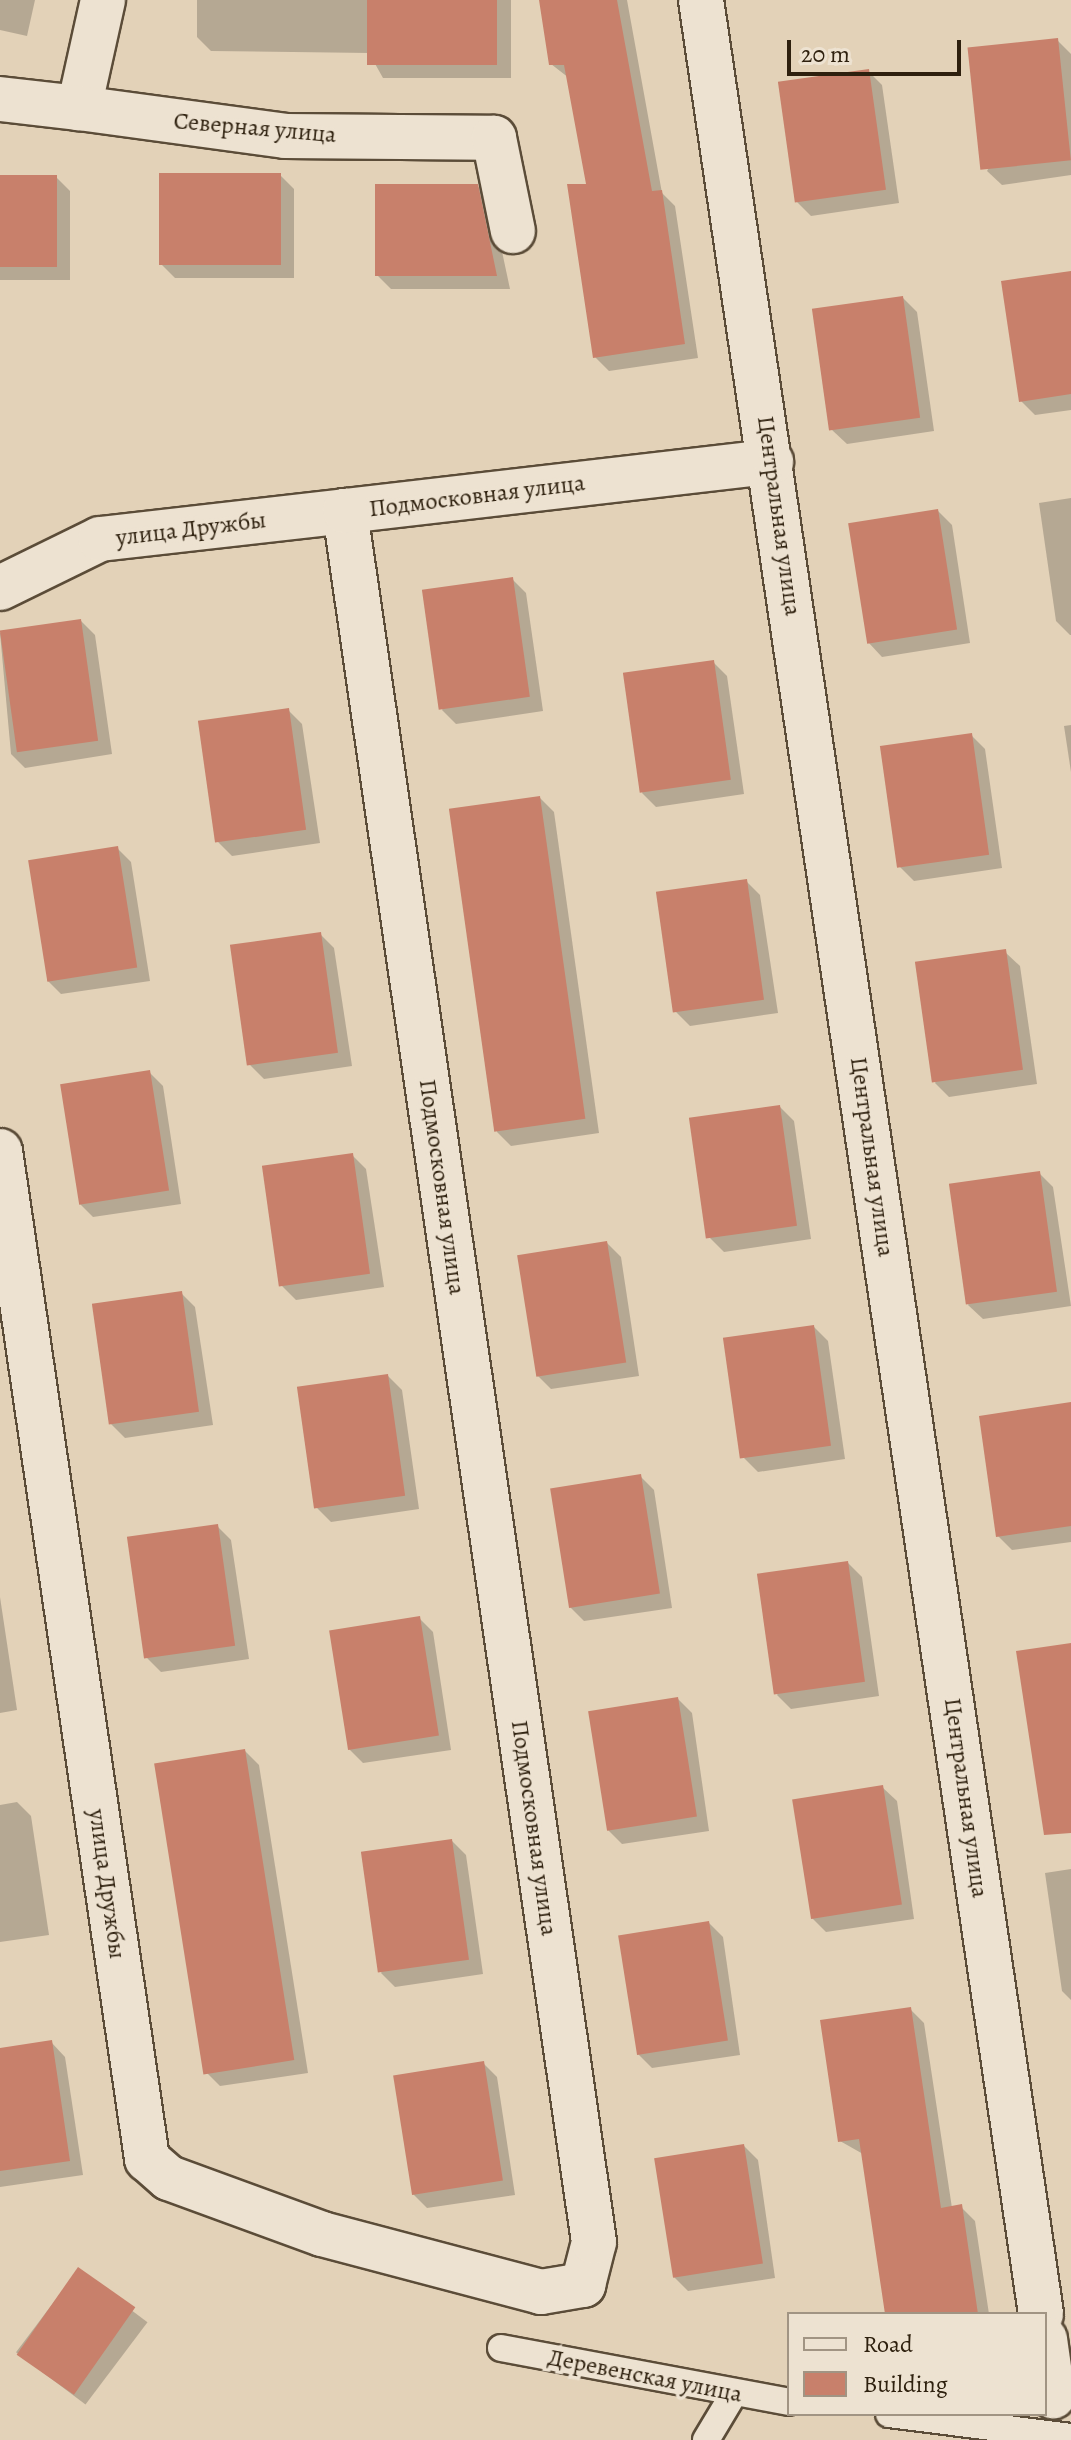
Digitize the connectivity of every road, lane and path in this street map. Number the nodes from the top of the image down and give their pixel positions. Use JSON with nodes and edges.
{"nodes":[{"id":1,"x":103,"y":0,"type":"edge"},
{"id":2,"x":701,"y":0,"type":"edge"},
{"id":3,"x":0,"y":99,"type":"edge"},
{"id":4,"x":79,"y":108,"type":"junction"},
{"id":5,"x":513,"y":231,"type":"dead end"},
{"id":6,"x":771,"y":462,"type":"junction"},
{"id":7,"x":345,"y":511,"type":"junction"},
{"id":8,"x":0,"y":588,"type":"edge"},
{"id":9,"x":0,"y":1151,"type":"edge"},
{"id":10,"x":583,"y":2285,"type":"joint"},
{"id":11,"x":1041,"y":2312,"type":"edge"},
{"id":12,"x":501,"y":2348,"type":"dead end"},
{"id":13,"x":1047,"y":2353,"type":"edge"},
{"id":14,"x":733,"y":2395,"type":"junction"},
{"id":15,"x":1053,"y":2396,"type":"dead end"},
{"id":16,"x":787,"y":2402,"type":"edge"},
{"id":17,"x":905,"y":2416,"type":"edge"},
{"id":18,"x":1071,"y":2437,"type":"edge"},
{"id":19,"x":706,"y":2440,"type":"edge"}],
"edges":[{"from":1,"to":4,"type":"street"},
{"from":2,"to":6,"type":"street","name":"Центральная улица"},
{"from":3,"to":4,"type":"street"},
{"from":4,"to":5,"type":"street","name":"Северная улица"},
{"from":6,"to":7,"type":"street","name":"Подмосковная улица"},
{"from":6,"to":11,"type":"street","name":"Центральная улица"},
{"from":7,"to":8,"type":"street","name":"улица Дружбы"},
{"from":7,"to":10,"type":"street","name":"Подмосковная улица"},
{"from":9,"to":10,"type":"street","name":"улица Дружбы"},
{"from":12,"to":14,"type":"lane","name":"Деревенская улица"},
{"from":13,"to":15,"type":"street"},
{"from":14,"to":16,"type":"lane","name":"Деревенская улица"},
{"from":14,"to":19,"type":"lane"},
{"from":17,"to":18,"type":"lane"}]}
